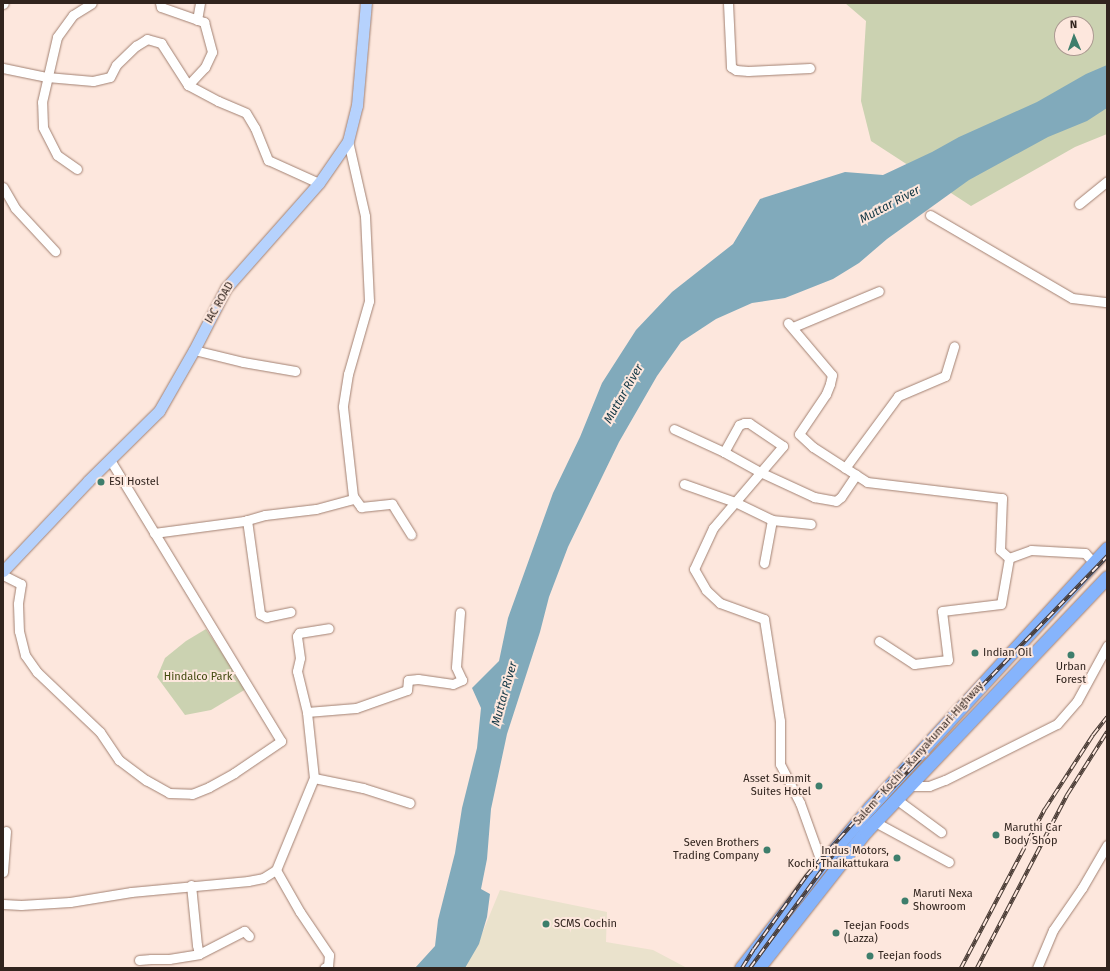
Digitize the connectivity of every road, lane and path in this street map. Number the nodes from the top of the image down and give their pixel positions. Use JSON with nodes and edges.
{"nodes":[{"id":1,"x":92,"y":3,"type":"edge"},
{"id":2,"x":160,"y":3,"type":"edge"},
{"id":3,"x":200,"y":3,"type":"edge"},
{"id":4,"x":366,"y":3,"type":"edge"},
{"id":5,"x":728,"y":3,"type":"edge"},
{"id":6,"x":197,"y":20,"type":"junction"},
{"id":7,"x":3,"y":68,"type":"edge"},
{"id":8,"x":810,"y":68,"type":"dead end"},
{"id":9,"x":47,"y":77,"type":"junction"},
{"id":10,"x":188,"y":85,"type":"junction"},
{"id":11,"x":348,"y":140,"type":"junction"},
{"id":12,"x":77,"y":169,"type":"dead end"},
{"id":13,"x":1107,"y":181,"type":"edge"},
{"id":14,"x":319,"y":183,"type":"junction"},
{"id":15,"x":3,"y":187,"type":"edge"},
{"id":16,"x":1079,"y":204,"type":"dead end"},
{"id":17,"x":930,"y":215,"type":"dead end"},
{"id":18,"x":55,"y":251,"type":"dead end"},
{"id":19,"x":879,"y":291,"type":"dead end"},
{"id":20,"x":1107,"y":302,"type":"edge"},
{"id":21,"x":954,"y":346,"type":"dead end"},
{"id":22,"x":194,"y":350,"type":"junction"},
{"id":23,"x":294,"y":371,"type":"dead end"},
{"id":24,"x":674,"y":429,"type":"dead end"},
{"id":25,"x":724,"y":452,"type":"junction"},
{"id":26,"x":111,"y":461,"type":"junction"},
{"id":27,"x":845,"y":468,"type":"junction"},
{"id":28,"x":760,"y":472,"type":"junction"},
{"id":29,"x":856,"y":475,"type":"junction"},
{"id":30,"x":684,"y":484,"type":"dead end"},
{"id":31,"x":354,"y":499,"type":"junction"},
{"id":32,"x":735,"y":502,"type":"junction"},
{"id":33,"x":247,"y":520,"type":"junction"},
{"id":34,"x":772,"y":520,"type":"junction"},
{"id":35,"x":811,"y":524,"type":"dead end"},
{"id":36,"x":154,"y":533,"type":"junction"},
{"id":37,"x":411,"y":535,"type":"dead end"},
{"id":38,"x":1107,"y":548,"type":"edge"},
{"id":39,"x":1010,"y":558,"type":"junction"},
{"id":40,"x":1094,"y":562,"type":"junction"},
{"id":41,"x":764,"y":563,"type":"dead end"},
{"id":42,"x":3,"y":571,"type":"edge"},
{"id":43,"x":3,"y":575,"type":"edge"},
{"id":44,"x":1080,"y":577,"type":"junction"},
{"id":45,"x":1107,"y":577,"type":"edge"},
{"id":46,"x":1093,"y":592,"type":"junction"},
{"id":47,"x":290,"y":612,"type":"dead end"},
{"id":48,"x":460,"y":612,"type":"dead end"},
{"id":49,"x":329,"y":628,"type":"dead end"},
{"id":50,"x":879,"y":641,"type":"dead end"},
{"id":51,"x":1107,"y":646,"type":"edge"},
{"id":52,"x":307,"y":712,"type":"junction"},
{"id":53,"x":314,"y":778,"type":"junction"},
{"id":54,"x":909,"y":786,"type":"junction"},
{"id":55,"x":896,"y":799,"type":"junction"},
{"id":56,"x":410,"y":803,"type":"dead end"},
{"id":57,"x":875,"y":822,"type":"junction"},
{"id":58,"x":6,"y":831,"type":"dead end"},
{"id":59,"x":941,"y":832,"type":"dead end"},
{"id":60,"x":1107,"y":845,"type":"edge"},
{"id":61,"x":949,"y":862,"type":"dead end"},
{"id":62,"x":822,"y":864,"type":"junction"},
{"id":63,"x":276,"y":870,"type":"junction"},
{"id":64,"x":3,"y":872,"type":"edge"},
{"id":65,"x":191,"y":885,"type":"junction"},
{"id":66,"x":3,"y":904,"type":"edge"},
{"id":67,"x":249,"y":936,"type":"dead end"},
{"id":68,"x":199,"y":954,"type":"junction"},
{"id":69,"x":139,"y":960,"type":"dead end"},
{"id":70,"x":324,"y":968,"type":"edge"},
{"id":71,"x":741,"y":968,"type":"edge"},
{"id":72,"x":758,"y":968,"type":"edge"},
{"id":73,"x":1037,"y":968,"type":"edge"}],
"edges":[{"from":1,"to":9,"type":"street"},
{"from":2,"to":6,"type":"street"},
{"from":3,"to":6,"type":"street"},
{"from":4,"to":11,"type":"main road","name":"IAC ROAD"},
{"from":5,"to":8,"type":"street"},
{"from":6,"to":10,"type":"street"},
{"from":7,"to":9,"type":"street"},
{"from":9,"to":10,"type":"street"},
{"from":9,"to":12,"type":"street"},
{"from":10,"to":14,"type":"street"},
{"from":11,"to":14,"type":"main road","name":"IAC ROAD"},
{"from":11,"to":31,"type":"street"},
{"from":13,"to":16,"type":"street"},
{"from":14,"to":22,"type":"main road","name":"IAC ROAD"},
{"from":15,"to":18,"type":"street"},
{"from":17,"to":20,"type":"street"},
{"from":19,"to":27,"type":"street"},
{"from":21,"to":27,"type":"street"},
{"from":22,"to":23,"type":"street"},
{"from":22,"to":26,"type":"main road","name":"IAC ROAD"},
{"from":24,"to":25,"type":"street"},
{"from":25,"to":28,"type":"street"},
{"from":25,"to":28,"type":"street"},
{"from":26,"to":36,"type":"street"},
{"from":26,"to":42,"type":"main road","name":"IAC ROAD"},
{"from":27,"to":29,"type":"street"},
{"from":28,"to":29,"type":"street"},
{"from":28,"to":32,"type":"street"},
{"from":29,"to":39,"type":"street"},
{"from":30,"to":32,"type":"street"},
{"from":31,"to":33,"type":"street"},
{"from":31,"to":37,"type":"street"},
{"from":32,"to":34,"type":"street"},
{"from":32,"to":62,"type":"street"},
{"from":33,"to":36,"type":"street"},
{"from":33,"to":47,"type":"street"},
{"from":34,"to":35,"type":"street"},
{"from":34,"to":41,"type":"street"},
{"from":36,"to":43,"type":"street"},
{"from":38,"to":40,"type":"highway","name":"Salem - Kochi - Kanyakumari Highway"},
{"from":39,"to":40,"type":"street"},
{"from":39,"to":50,"type":"street"},
{"from":40,"to":44,"type":"highway","name":"Salem - Kochi - Kanyakumari Highway"},
{"from":44,"to":46,"type":"highway"},
{"from":44,"to":62,"type":"highway","name":"Salem - Kochi - Kanyakumari Highway"},
{"from":45,"to":46,"type":"highway","name":"Salem - Kochi - Kanyakumari Highway"},
{"from":46,"to":54,"type":"highway","name":"Salem - Kochi - Kanyakumari Highway"},
{"from":48,"to":52,"type":"street"},
{"from":49,"to":52,"type":"street"},
{"from":51,"to":54,"type":"street"},
{"from":52,"to":53,"type":"street"},
{"from":53,"to":56,"type":"street"},
{"from":53,"to":63,"type":"street"},
{"from":54,"to":55,"type":"highway","name":"Salem - Kochi - Kanyakumari Highway"},
{"from":55,"to":57,"type":"highway","name":"Salem - Kochi - Kanyakumari Highway"},
{"from":55,"to":59,"type":"street"},
{"from":57,"to":61,"type":"street"},
{"from":57,"to":72,"type":"highway","name":"Salem - Kochi - Kanyakumari Highway"},
{"from":58,"to":64,"type":"street"},
{"from":60,"to":73,"type":"street"},
{"from":62,"to":71,"type":"highway","name":"Salem - Kochi - Kanyakumari Highway"},
{"from":63,"to":65,"type":"street"},
{"from":63,"to":70,"type":"street"},
{"from":65,"to":66,"type":"street"},
{"from":65,"to":68,"type":"street"},
{"from":67,"to":68,"type":"street"},
{"from":68,"to":69,"type":"street"}]}
